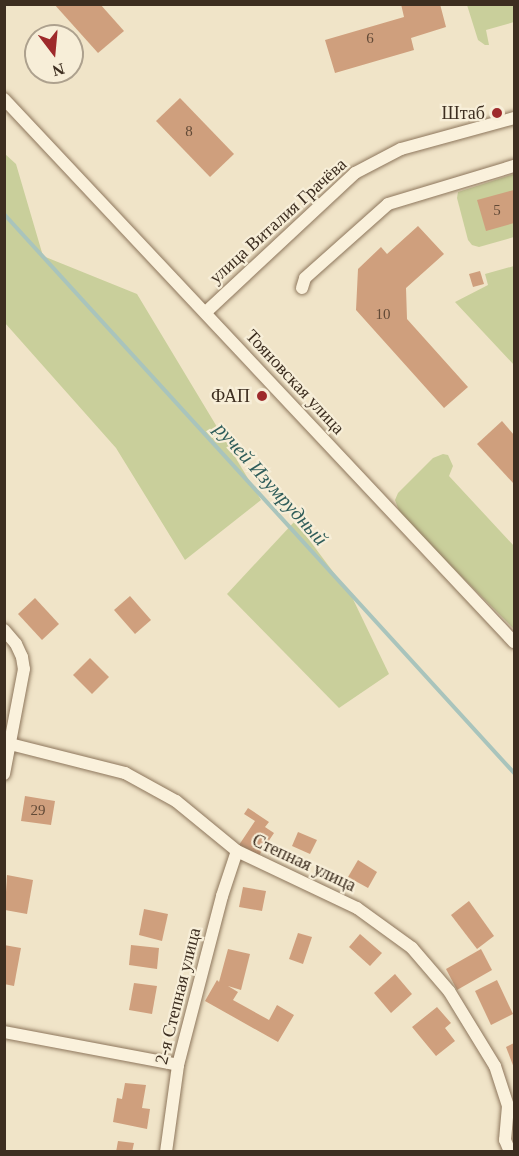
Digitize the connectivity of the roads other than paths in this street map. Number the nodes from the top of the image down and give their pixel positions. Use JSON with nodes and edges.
{"nodes":[{"id":1,"x":4,"y":99,"type":"edge"},
{"id":2,"x":514,"y":118,"type":"edge"},
{"id":3,"x":514,"y":166,"type":"edge"},
{"id":4,"x":302,"y":288,"type":"dead end"},
{"id":5,"x":206,"y":312,"type":"junction"},
{"id":6,"x":4,"y":630,"type":"edge"},
{"id":7,"x":514,"y":642,"type":"edge"},
{"id":8,"x":10,"y":744,"type":"junction"},
{"id":9,"x":4,"y":774,"type":"edge"},
{"id":10,"x":237,"y":851,"type":"junction"},
{"id":11,"x":4,"y":1032,"type":"edge"},
{"id":12,"x":178,"y":1065,"type":"junction"},
{"id":13,"x":511,"y":1106,"type":"edge"},
{"id":14,"x":166,"y":1152,"type":"edge"},
{"id":15,"x":510,"y":1152,"type":"edge"}],
"edges":[{"from":1,"to":5,"type":"street","name":"Тояновская улица"},
{"from":2,"to":5,"type":"street","name":"улица Виталия Грачёва"},
{"from":3,"to":4,"type":"street"},
{"from":5,"to":7,"type":"street","name":"Тояновская улица"},
{"from":6,"to":8,"type":"street"},
{"from":8,"to":9,"type":"street"},
{"from":8,"to":10,"type":"street","name":"Степная улица"},
{"from":10,"to":12,"type":"street","name":"2-я Степная улица"},
{"from":10,"to":13,"type":"street","name":"Степная улица"},
{"from":11,"to":12,"type":"street"},
{"from":12,"to":14,"type":"street","name":"2-я Степная улица"},
{"from":13,"to":15,"type":"street","name":"Степная улица"}]}
